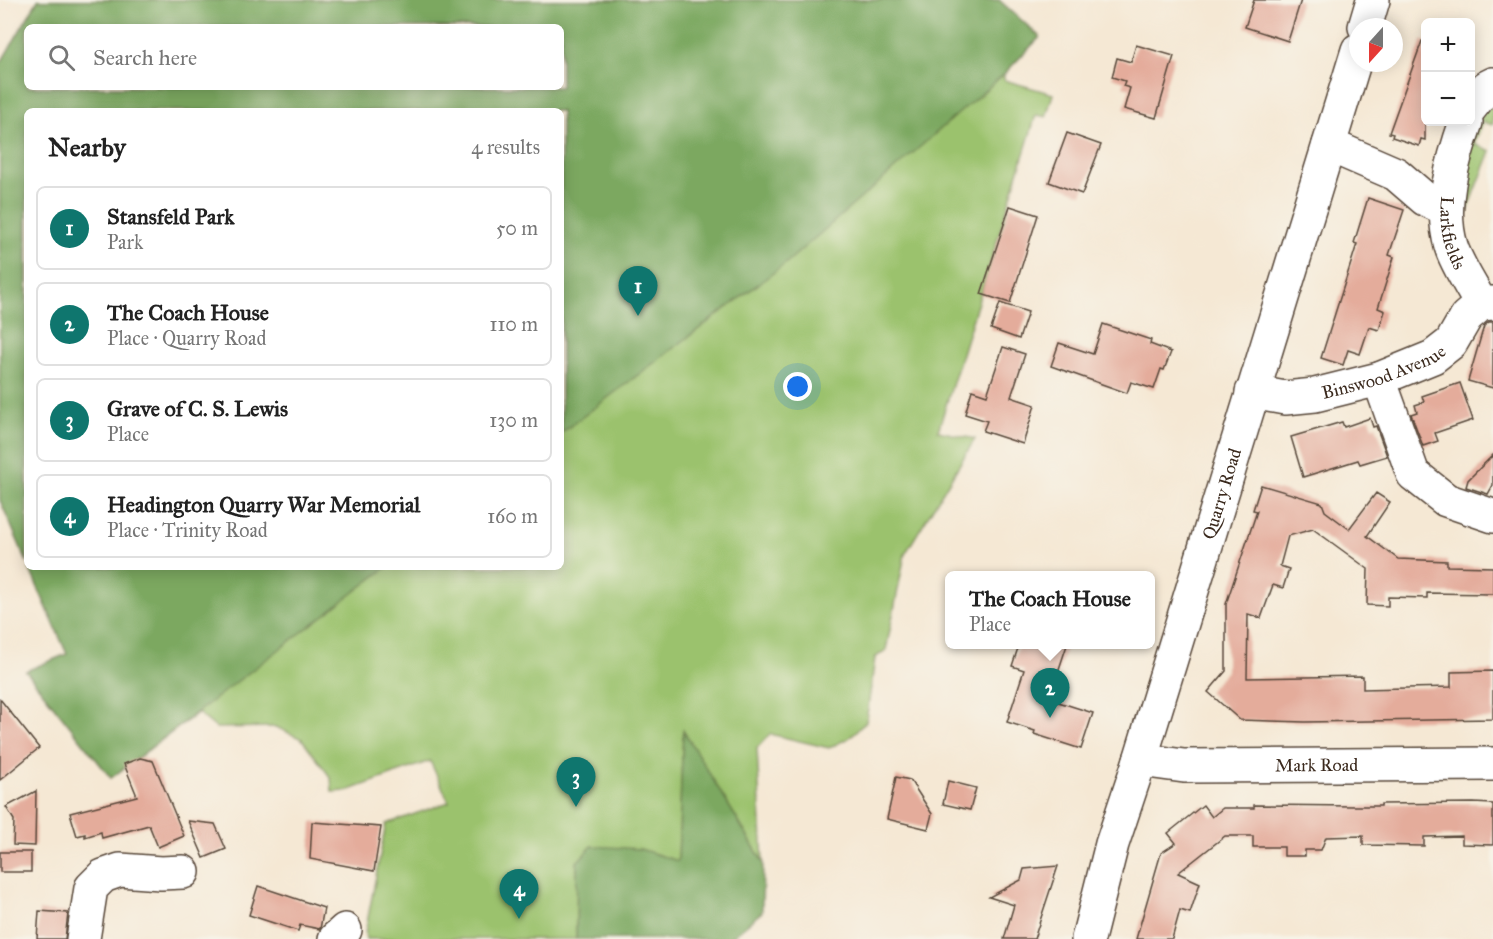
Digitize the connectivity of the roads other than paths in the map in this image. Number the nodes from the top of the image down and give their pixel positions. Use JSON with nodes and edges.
{"nodes":[{"id":1,"x":1373,"y":0,"type":"edge"},
{"id":2,"x":1368,"y":18,"type":"edge"},
{"id":3,"x":1351,"y":72,"type":"edge"},
{"id":4,"x":1493,"y":84,"type":"edge"},
{"id":5,"x":1475,"y":102,"type":"edge"},
{"id":6,"x":1465,"y":126,"type":"edge"},
{"id":7,"x":1329,"y":145,"type":"junction"},
{"id":8,"x":1446,"y":209,"type":"junction"},
{"id":9,"x":1487,"y":304,"type":"edge"},
{"id":10,"x":1379,"y":379,"type":"junction"},
{"id":11,"x":1252,"y":392,"type":"junction"},
{"id":12,"x":1493,"y":516,"type":"edge"},
{"id":13,"x":1140,"y":760,"type":"junction"},
{"id":14,"x":1493,"y":764,"type":"edge"},
{"id":15,"x":183,"y":872,"type":"dead end"},
{"id":16,"x":82,"y":939,"type":"edge"},
{"id":17,"x":1088,"y":939,"type":"edge"}],
"edges":[{"from":1,"to":2,"type":"street"},
{"from":3,"to":7,"type":"street","name":"Quarry Road"},
{"from":4,"to":5,"type":"street"},
{"from":6,"to":8,"type":"street","name":"Larkfields"},
{"from":7,"to":8,"type":"street"},
{"from":7,"to":11,"type":"street","name":"Quarry Road"},
{"from":8,"to":9,"type":"street","name":"Larkfields"},
{"from":9,"to":10,"type":"street","name":"Binswood Avenue"},
{"from":10,"to":11,"type":"street","name":"Binswood Avenue"},
{"from":10,"to":12,"type":"street"},
{"from":11,"to":13,"type":"street","name":"Quarry Road"},
{"from":13,"to":14,"type":"street","name":"Mark Road"},
{"from":13,"to":17,"type":"street","name":"Quarry Road"},
{"from":15,"to":16,"type":"street"}]}
